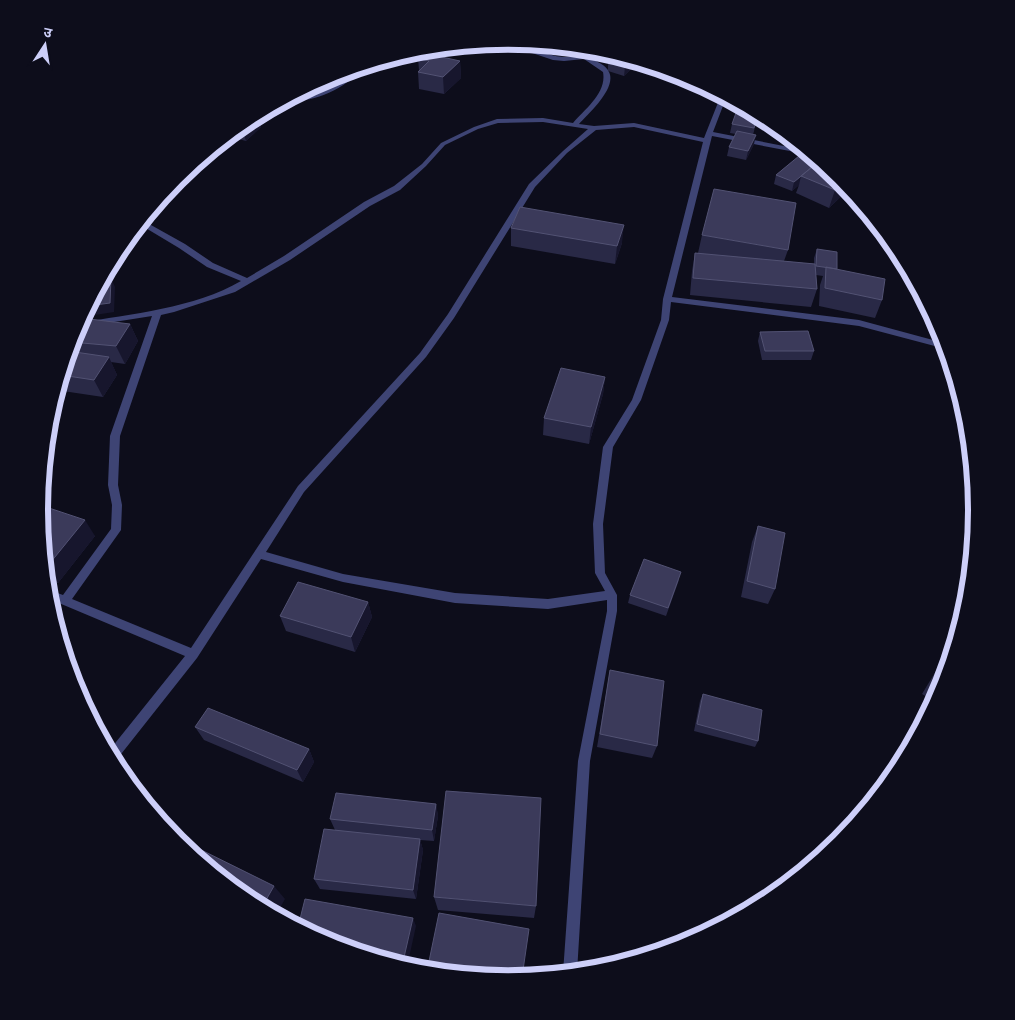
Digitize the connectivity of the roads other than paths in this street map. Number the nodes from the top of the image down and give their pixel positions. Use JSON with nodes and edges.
{"nodes":[{"id":1,"x":532,"y":51,"type":"edge"},
{"id":2,"x":586,"y":58,"type":"joint"},
{"id":3,"x":352,"y":77,"type":"edge"},
{"id":4,"x":303,"y":97,"type":"edge"},
{"id":5,"x":721,"y":102,"type":"edge"},
{"id":6,"x":574,"y":125,"type":"junction"},
{"id":7,"x":594,"y":128,"type":"junction"},
{"id":8,"x":708,"y":137,"type":"junction"},
{"id":9,"x":793,"y":149,"type":"edge"},
{"id":10,"x":147,"y":226,"type":"edge"},
{"id":11,"x":247,"y":281,"type":"junction"},
{"id":12,"x":667,"y":299,"type":"junction"},
{"id":13,"x":157,"y":313,"type":"junction"},
{"id":14,"x":87,"y":324,"type":"edge"},
{"id":15,"x":936,"y":344,"type":"edge"},
{"id":16,"x":258,"y":554,"type":"junction"},
{"id":17,"x":612,"y":595,"type":"junction"},
{"id":18,"x":55,"y":596,"type":"edge"},
{"id":19,"x":65,"y":600,"type":"junction"},
{"id":20,"x":193,"y":654,"type":"junction"},
{"id":21,"x":116,"y":752,"type":"edge"},
{"id":22,"x":570,"y":966,"type":"edge"}],
"edges":[{"from":1,"to":2,"type":"street"},
{"from":2,"to":6,"type":"street"},
{"from":3,"to":4,"type":"street"},
{"from":5,"to":8,"type":"street"},
{"from":6,"to":7,"type":"street"},
{"from":6,"to":11,"type":"street"},
{"from":7,"to":8,"type":"street"},
{"from":7,"to":16,"type":"street"},
{"from":8,"to":9,"type":"street"},
{"from":8,"to":12,"type":"street"},
{"from":10,"to":11,"type":"street"},
{"from":11,"to":13,"type":"street"},
{"from":12,"to":15,"type":"street"},
{"from":12,"to":17,"type":"street"},
{"from":13,"to":14,"type":"street"},
{"from":13,"to":19,"type":"street"},
{"from":16,"to":17,"type":"street"},
{"from":16,"to":20,"type":"street"},
{"from":17,"to":22,"type":"street"},
{"from":18,"to":19,"type":"street"},
{"from":19,"to":20,"type":"street"},
{"from":20,"to":21,"type":"street"}]}
